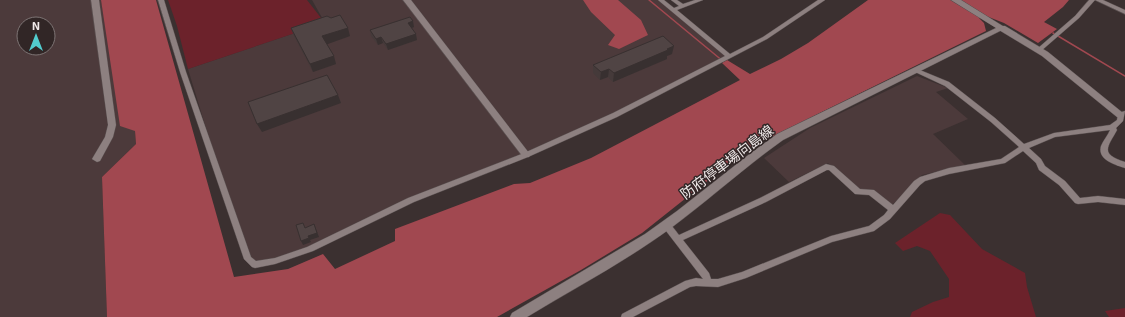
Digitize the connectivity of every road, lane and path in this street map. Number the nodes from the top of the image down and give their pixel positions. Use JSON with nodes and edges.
{"nodes":[{"id":1,"x":95,"y":0,"type":"edge"},
{"id":2,"x":161,"y":0,"type":"edge"},
{"id":3,"x":407,"y":0,"type":"edge"},
{"id":4,"x":661,"y":0,"type":"edge"},
{"id":5,"x":674,"y":0,"type":"edge"},
{"id":6,"x":700,"y":0,"type":"edge"},
{"id":7,"x":822,"y":0,"type":"edge"},
{"id":8,"x":954,"y":0,"type":"edge"},
{"id":9,"x":1092,"y":0,"type":"edge"},
{"id":10,"x":1098,"y":0,"type":"edge"},
{"id":11,"x":682,"y":6,"type":"junction"},
{"id":12,"x":673,"y":10,"type":"junction"},
{"id":13,"x":1125,"y":12,"type":"edge"},
{"id":14,"x":1002,"y":28,"type":"junction"},
{"id":15,"x":1039,"y":50,"type":"junction"},
{"id":16,"x":729,"y":56,"type":"junction"},
{"id":17,"x":915,"y":70,"type":"junction"},
{"id":18,"x":1122,"y":114,"type":"edge"},
{"id":19,"x":1112,"y":127,"type":"junction"},
{"id":20,"x":1024,"y":147,"type":"junction"},
{"id":21,"x":526,"y":155,"type":"junction"},
{"id":22,"x":97,"y":159,"type":"dead end"},
{"id":23,"x":1125,"y":165,"type":"edge"},
{"id":24,"x":1125,"y":202,"type":"edge"},
{"id":25,"x":893,"y":210,"type":"junction"},
{"id":26,"x":666,"y":225,"type":"junction"},
{"id":27,"x":678,"y":239,"type":"junction"},
{"id":28,"x":708,"y":283,"type":"junction"},
{"id":29,"x":516,"y":317,"type":"edge"},
{"id":30,"x":624,"y":317,"type":"edge"}],
"edges":[{"from":1,"to":22,"type":"street"},
{"from":2,"to":21,"type":"street"},
{"from":3,"to":21,"type":"street"},
{"from":4,"to":12,"type":"street"},
{"from":5,"to":11,"type":"street"},
{"from":6,"to":11,"type":"street"},
{"from":7,"to":16,"type":"street"},
{"from":8,"to":14,"type":"main road"},
{"from":9,"to":15,"type":"street"},
{"from":10,"to":13,"type":"street"},
{"from":11,"to":12,"type":"street"},
{"from":12,"to":16,"type":"street"},
{"from":14,"to":15,"type":"street"},
{"from":14,"to":17,"type":"main road","name":"防府停車場向島線"},
{"from":15,"to":18,"type":"street"},
{"from":16,"to":21,"type":"street"},
{"from":17,"to":20,"type":"street"},
{"from":17,"to":26,"type":"main road","name":"防府停車場向島線"},
{"from":18,"to":19,"type":"street"},
{"from":19,"to":20,"type":"street"},
{"from":19,"to":23,"type":"street"},
{"from":20,"to":24,"type":"street"},
{"from":20,"to":25,"type":"street"},
{"from":25,"to":27,"type":"street"},
{"from":25,"to":28,"type":"street"},
{"from":26,"to":27,"type":"street"},
{"from":26,"to":29,"type":"main road","name":"防府停車場向島線"},
{"from":27,"to":28,"type":"street"},
{"from":28,"to":30,"type":"street"}]}
